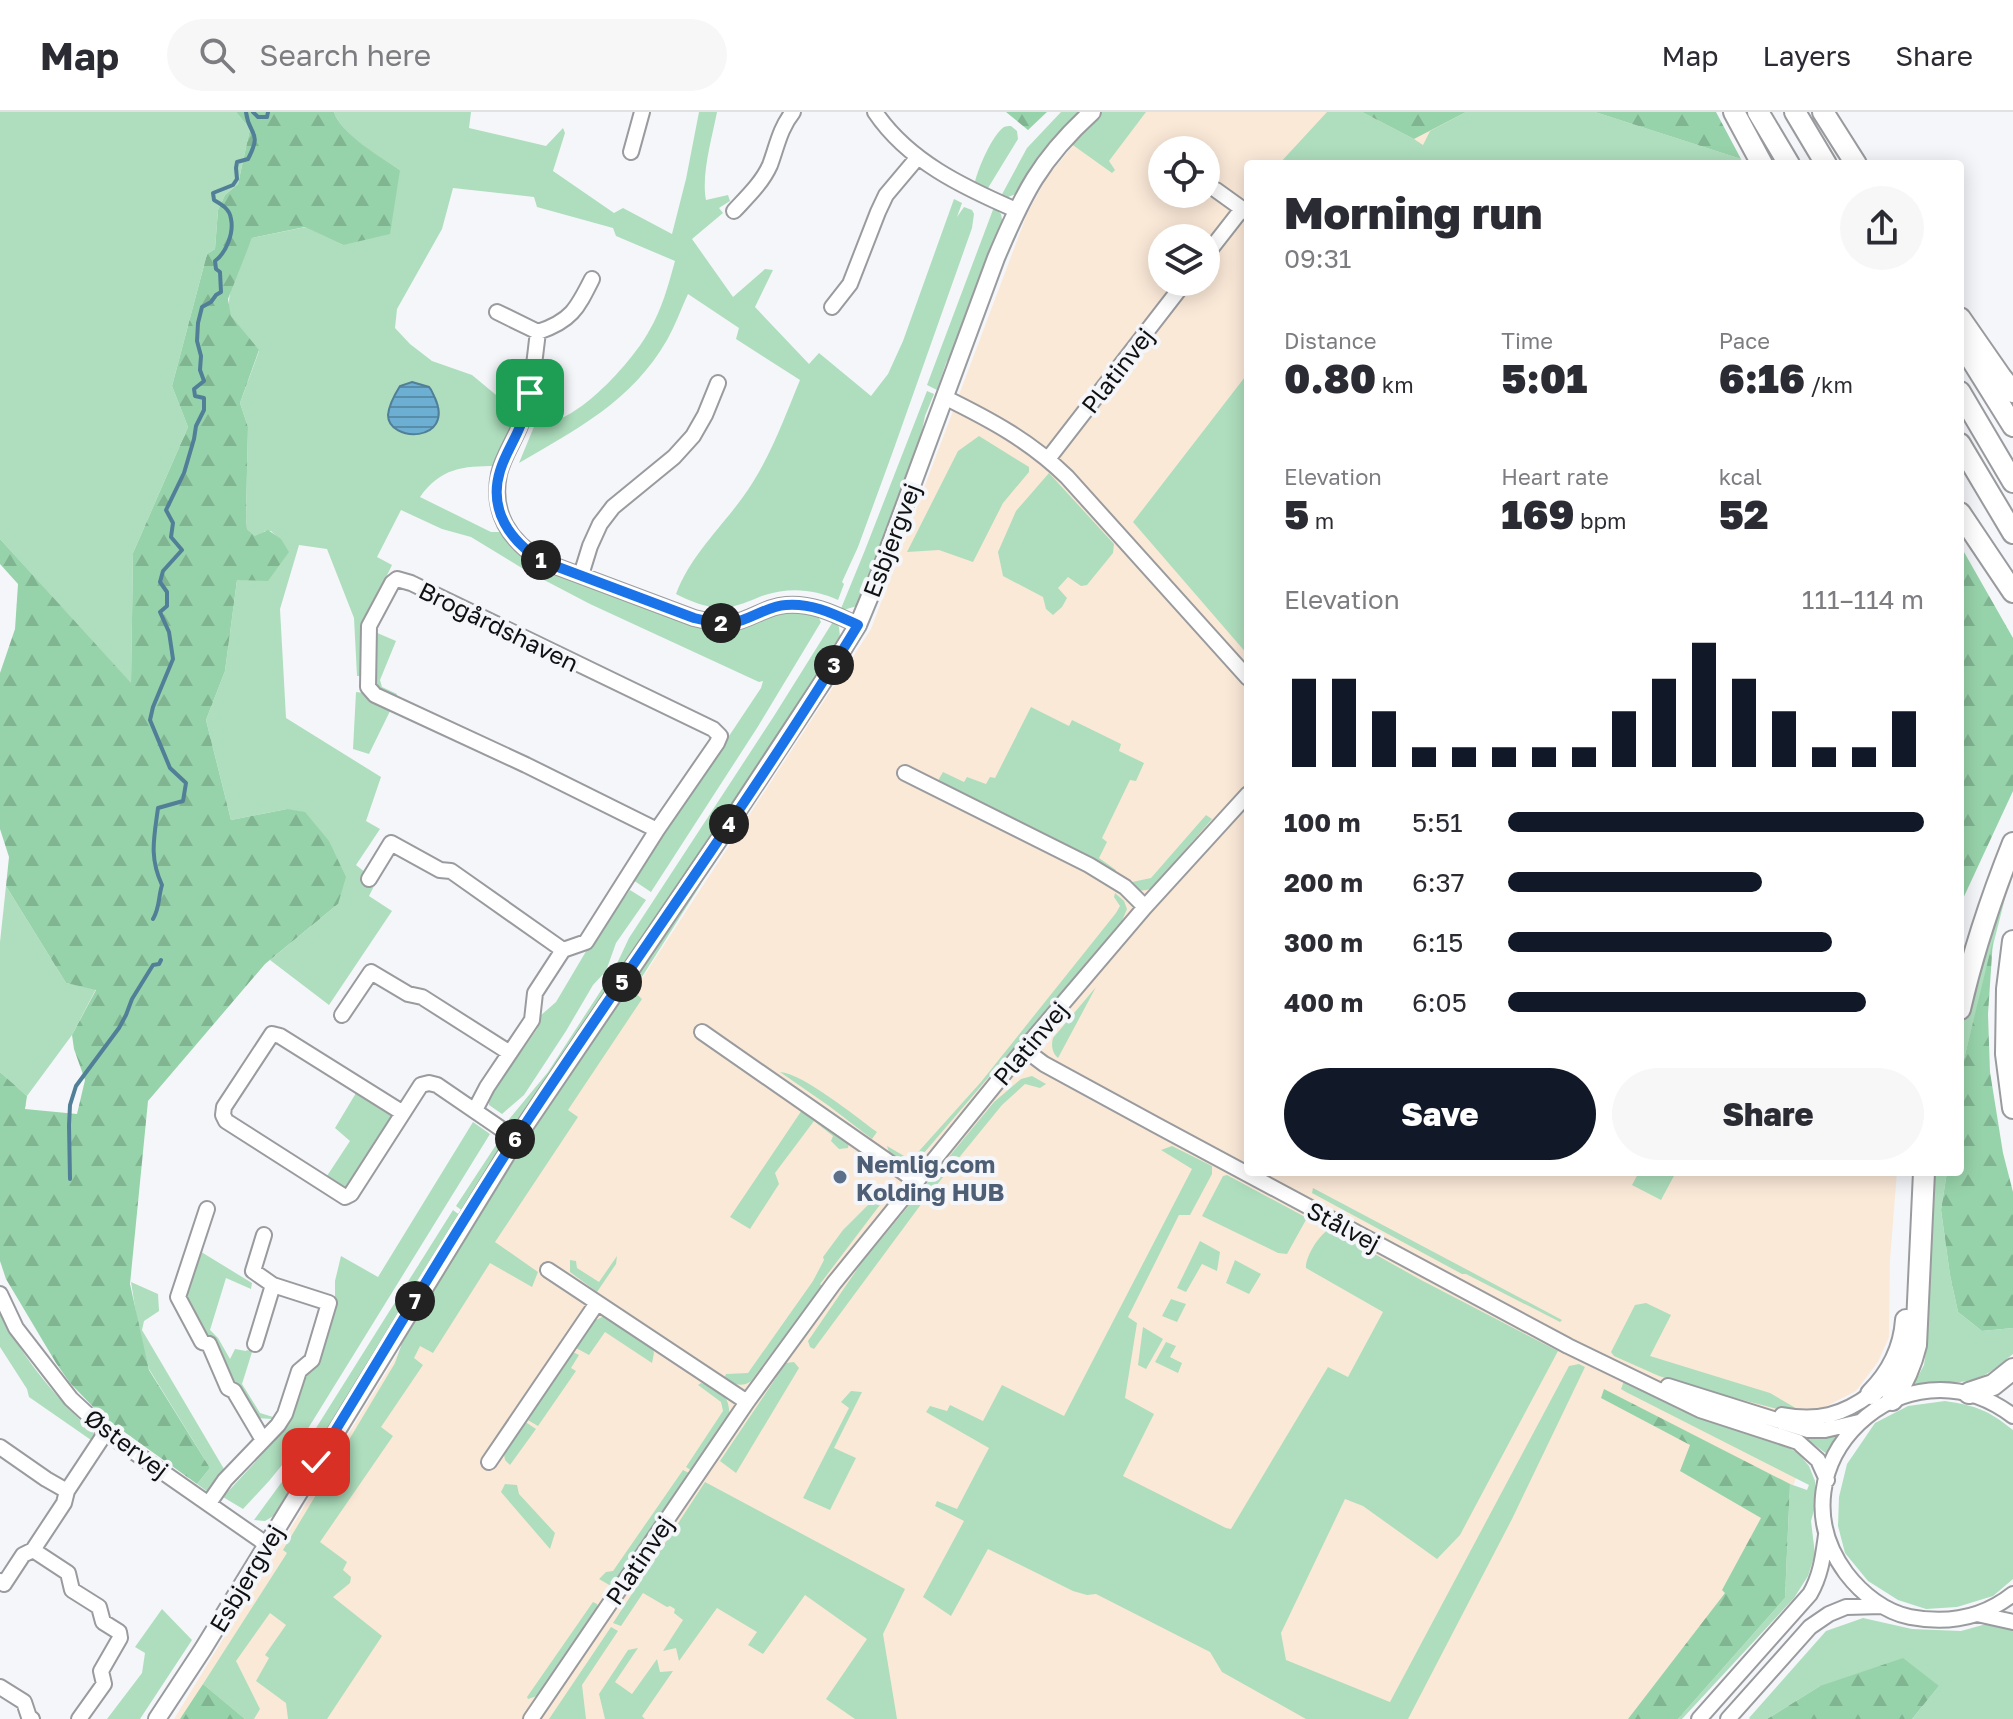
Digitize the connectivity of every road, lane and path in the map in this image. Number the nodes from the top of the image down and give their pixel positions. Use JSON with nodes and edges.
{"nodes":[{"id":1,"x":642,"y":112,"type":"edge"},
{"id":2,"x":793,"y":112,"type":"edge"},
{"id":3,"x":875,"y":112,"type":"edge"},
{"id":4,"x":1092,"y":112,"type":"edge"},
{"id":5,"x":1734,"y":112,"type":"edge"},
{"id":6,"x":1758,"y":112,"type":"edge"},
{"id":7,"x":1795,"y":112,"type":"edge"},
{"id":8,"x":1823,"y":112,"type":"edge"},
{"id":9,"x":631,"y":152,"type":"dead end"},
{"id":10,"x":918,"y":157,"type":"junction"},
{"id":11,"x":1760,"y":160,"type":"edge"},
{"id":12,"x":1787,"y":160,"type":"edge"},
{"id":13,"x":1824,"y":160,"type":"edge"},
{"id":14,"x":1854,"y":160,"type":"edge"},
{"id":15,"x":1220,"y":193,"type":"edge"},
{"id":16,"x":1016,"y":210,"type":"junction"},
{"id":17,"x":1244,"y":210,"type":"edge"},
{"id":18,"x":734,"y":211,"type":"dead end"},
{"id":19,"x":1244,"y":212,"type":"edge"},
{"id":20,"x":1220,"y":239,"type":"edge"},
{"id":21,"x":592,"y":279,"type":"dead end"},
{"id":22,"x":1174,"y":296,"type":"edge"},
{"id":23,"x":832,"y":307,"type":"dead end"},
{"id":24,"x":497,"y":312,"type":"dead end"},
{"id":25,"x":1964,"y":324,"type":"edge"},
{"id":26,"x":538,"y":332,"type":"junction"},
{"id":27,"x":1964,"y":347,"type":"edge"},
{"id":28,"x":718,"y":383,"type":"dead end"},
{"id":29,"x":2013,"y":392,"type":"edge"},
{"id":30,"x":944,"y":397,"type":"junction"},
{"id":31,"x":1964,"y":399,"type":"edge"},
{"id":32,"x":2013,"y":426,"type":"edge"},
{"id":33,"x":1964,"y":451,"type":"edge"},
{"id":34,"x":1048,"y":459,"type":"junction"},
{"id":35,"x":2013,"y":482,"type":"edge"},
{"id":36,"x":1964,"y":519,"type":"edge"},
{"id":37,"x":2013,"y":533,"type":"edge"},
{"id":38,"x":581,"y":575,"type":"junction"},
{"id":39,"x":2013,"y":592,"type":"edge"},
{"id":40,"x":858,"y":625,"type":"junction"},
{"id":41,"x":1244,"y":674,"type":"edge"},
{"id":42,"x":905,"y":773,"type":"dead end"},
{"id":43,"x":1244,"y":798,"type":"edge"},
{"id":44,"x":657,"y":830,"type":"junction"},
{"id":45,"x":2013,"y":843,"type":"edge"},
{"id":46,"x":369,"y":879,"type":"dead end"},
{"id":47,"x":1145,"y":907,"type":"junction"},
{"id":48,"x":2013,"y":941,"type":"edge"},
{"id":49,"x":563,"y":950,"type":"junction"},
{"id":50,"x":1964,"y":992,"type":"edge"},
{"id":51,"x":342,"y":1015,"type":"dead end"},
{"id":52,"x":702,"y":1032,"type":"dead end"},
{"id":53,"x":1024,"y":1049,"type":"junction"},
{"id":54,"x":510,"y":1053,"type":"junction"},
{"id":55,"x":2013,"y":1108,"type":"edge"},
{"id":56,"x":475,"y":1110,"type":"junction"},
{"id":57,"x":403,"y":1113,"type":"junction"},
{"id":58,"x":516,"y":1139,"type":"junction"},
{"id":59,"x":1244,"y":1173,"type":"edge"},
{"id":60,"x":1250,"y":1176,"type":"edge"},
{"id":61,"x":1916,"y":1176,"type":"edge"},
{"id":62,"x":1924,"y":1176,"type":"edge"},
{"id":63,"x":916,"y":1181,"type":"junction"},
{"id":64,"x":207,"y":1209,"type":"dead end"},
{"id":65,"x":264,"y":1235,"type":"dead end"},
{"id":66,"x":548,"y":1270,"type":"dead end"},
{"id":67,"x":273,"y":1285,"type":"junction"},
{"id":68,"x":0,"y":1294,"type":"edge"},
{"id":69,"x":597,"y":1303,"type":"junction"},
{"id":70,"x":255,"y":1344,"type":"dead end"},
{"id":71,"x":2013,"y":1369,"type":"edge"},
{"id":72,"x":1625,"y":1373,"type":"junction"},
{"id":73,"x":1969,"y":1393,"type":"junction"},
{"id":74,"x":1871,"y":1394,"type":"joint"},
{"id":75,"x":1892,"y":1400,"type":"junction"},
{"id":76,"x":747,"y":1402,"type":"junction"},
{"id":77,"x":1729,"y":1406,"type":"junction"},
{"id":78,"x":2013,"y":1416,"type":"edge"},
{"id":79,"x":1859,"y":1422,"type":"junction"},
{"id":80,"x":106,"y":1432,"type":"junction"},
{"id":81,"x":263,"y":1440,"type":"junction"},
{"id":82,"x":0,"y":1447,"type":"edge"},
{"id":83,"x":489,"y":1462,"type":"dead end"},
{"id":84,"x":1827,"y":1480,"type":"junction"},
{"id":85,"x":67,"y":1491,"type":"junction"},
{"id":86,"x":209,"y":1503,"type":"junction"},
{"id":87,"x":1827,"y":1530,"type":"junction"},
{"id":88,"x":266,"y":1544,"type":"junction"},
{"id":89,"x":33,"y":1550,"type":"junction"},
{"id":90,"x":0,"y":1581,"type":"edge"},
{"id":91,"x":2013,"y":1594,"type":"edge"},
{"id":92,"x":1882,"y":1606,"type":"junction"},
{"id":93,"x":1977,"y":1614,"type":"junction"},
{"id":94,"x":2013,"y":1622,"type":"edge"},
{"id":95,"x":0,"y":1687,"type":"edge"},
{"id":96,"x":32,"y":1719,"type":"edge"},
{"id":97,"x":79,"y":1719,"type":"edge"},
{"id":98,"x":157,"y":1719,"type":"edge"},
{"id":99,"x":531,"y":1719,"type":"edge"},
{"id":100,"x":1699,"y":1719,"type":"edge"},
{"id":101,"x":1728,"y":1719,"type":"edge"}],
"edges":[{"from":1,"to":9,"type":"street"},
{"from":2,"to":18,"type":"street"},
{"from":3,"to":10,"type":"street"},
{"from":4,"to":16,"type":"main road","name":"Esbjergvej"},
{"from":5,"to":11,"type":"highway"},
{"from":6,"to":12,"type":"highway"},
{"from":7,"to":13,"type":"highway"},
{"from":8,"to":14,"type":"highway"},
{"from":10,"to":16,"type":"street"},
{"from":10,"to":23,"type":"street"},
{"from":15,"to":17,"type":"street"},
{"from":16,"to":30,"type":"main road","name":"Esbjergvej"},
{"from":19,"to":20,"type":"street"},
{"from":21,"to":26,"type":"street"},
{"from":22,"to":34,"type":"street","name":"Platinvej"},
{"from":24,"to":26,"type":"street"},
{"from":25,"to":29,"type":"highway"},
{"from":26,"to":38,"type":"street"},
{"from":27,"to":32,"type":"highway"},
{"from":28,"to":38,"type":"street"},
{"from":30,"to":34,"type":"street"},
{"from":30,"to":40,"type":"main road","name":"Esbjergvej"},
{"from":31,"to":35,"type":"highway"},
{"from":33,"to":37,"type":"highway"},
{"from":34,"to":41,"type":"street"},
{"from":36,"to":39,"type":"highway"},
{"from":38,"to":40,"type":"street"},
{"from":40,"to":58,"type":"main road","name":"Esbjergvej"},
{"from":42,"to":47,"type":"street"},
{"from":43,"to":47,"type":"street","name":"Platinvej"},
{"from":44,"to":44,"type":"street","name":"Brogårdshaven"},
{"from":44,"to":49,"type":"street","name":"Brogårdshaven"},
{"from":45,"to":50,"type":"highway"},
{"from":46,"to":49,"type":"street"},
{"from":47,"to":53,"type":"street","name":"Platinvej"},
{"from":48,"to":55,"type":"highway"},
{"from":49,"to":54,"type":"street","name":"Brogårdshaven"},
{"from":51,"to":54,"type":"street"},
{"from":52,"to":63,"type":"street"},
{"from":53,"to":59,"type":"street","name":"Stålvej"},
{"from":53,"to":63,"type":"street","name":"Platinvej"},
{"from":54,"to":56,"type":"street","name":"Brogårdshaven"},
{"from":56,"to":57,"type":"street"},
{"from":56,"to":58,"type":"street"},
{"from":57,"to":57,"type":"street"},
{"from":58,"to":88,"type":"main road","name":"Esbjergvej"},
{"from":60,"to":72,"type":"street","name":"Stålvej"},
{"from":61,"to":74,"type":"highway"},
{"from":62,"to":75,"type":"highway"},
{"from":63,"to":76,"type":"street","name":"Platinvej"},
{"from":64,"to":81,"type":"street"},
{"from":65,"to":67,"type":"street"},
{"from":66,"to":69,"type":"street"},
{"from":67,"to":70,"type":"street"},
{"from":67,"to":81,"type":"street"},
{"from":68,"to":80,"type":"street","name":"Østervej"},
{"from":69,"to":76,"type":"street"},
{"from":69,"to":83,"type":"street"},
{"from":71,"to":73,"type":"highway"},
{"from":72,"to":77,"type":"street","name":"Stålvej"},
{"from":72,"to":84,"type":"street","name":"Stålvej"},
{"from":73,"to":75,"type":"street"},
{"from":73,"to":78,"type":"street"},
{"from":74,"to":77,"type":"street","name":"Stålvej"},
{"from":75,"to":79,"type":"street"},
{"from":76,"to":99,"type":"street","name":"Platinvej"},
{"from":77,"to":79,"type":"street","name":"Stålvej"},
{"from":79,"to":84,"type":"street"},
{"from":80,"to":85,"type":"street"},
{"from":80,"to":86,"type":"street","name":"Østervej"},
{"from":81,"to":86,"type":"street"},
{"from":82,"to":85,"type":"street"},
{"from":84,"to":87,"type":"street"},
{"from":85,"to":89,"type":"street"},
{"from":86,"to":88,"type":"street","name":"Østervej"},
{"from":87,"to":92,"type":"street"},
{"from":87,"to":100,"type":"street"},
{"from":88,"to":98,"type":"main road","name":"Esbjergvej"},
{"from":89,"to":90,"type":"street"},
{"from":89,"to":97,"type":"street"},
{"from":91,"to":93,"type":"street"},
{"from":92,"to":93,"type":"street"},
{"from":92,"to":101,"type":"street"},
{"from":93,"to":94,"type":"street"},
{"from":95,"to":96,"type":"street"}]}
